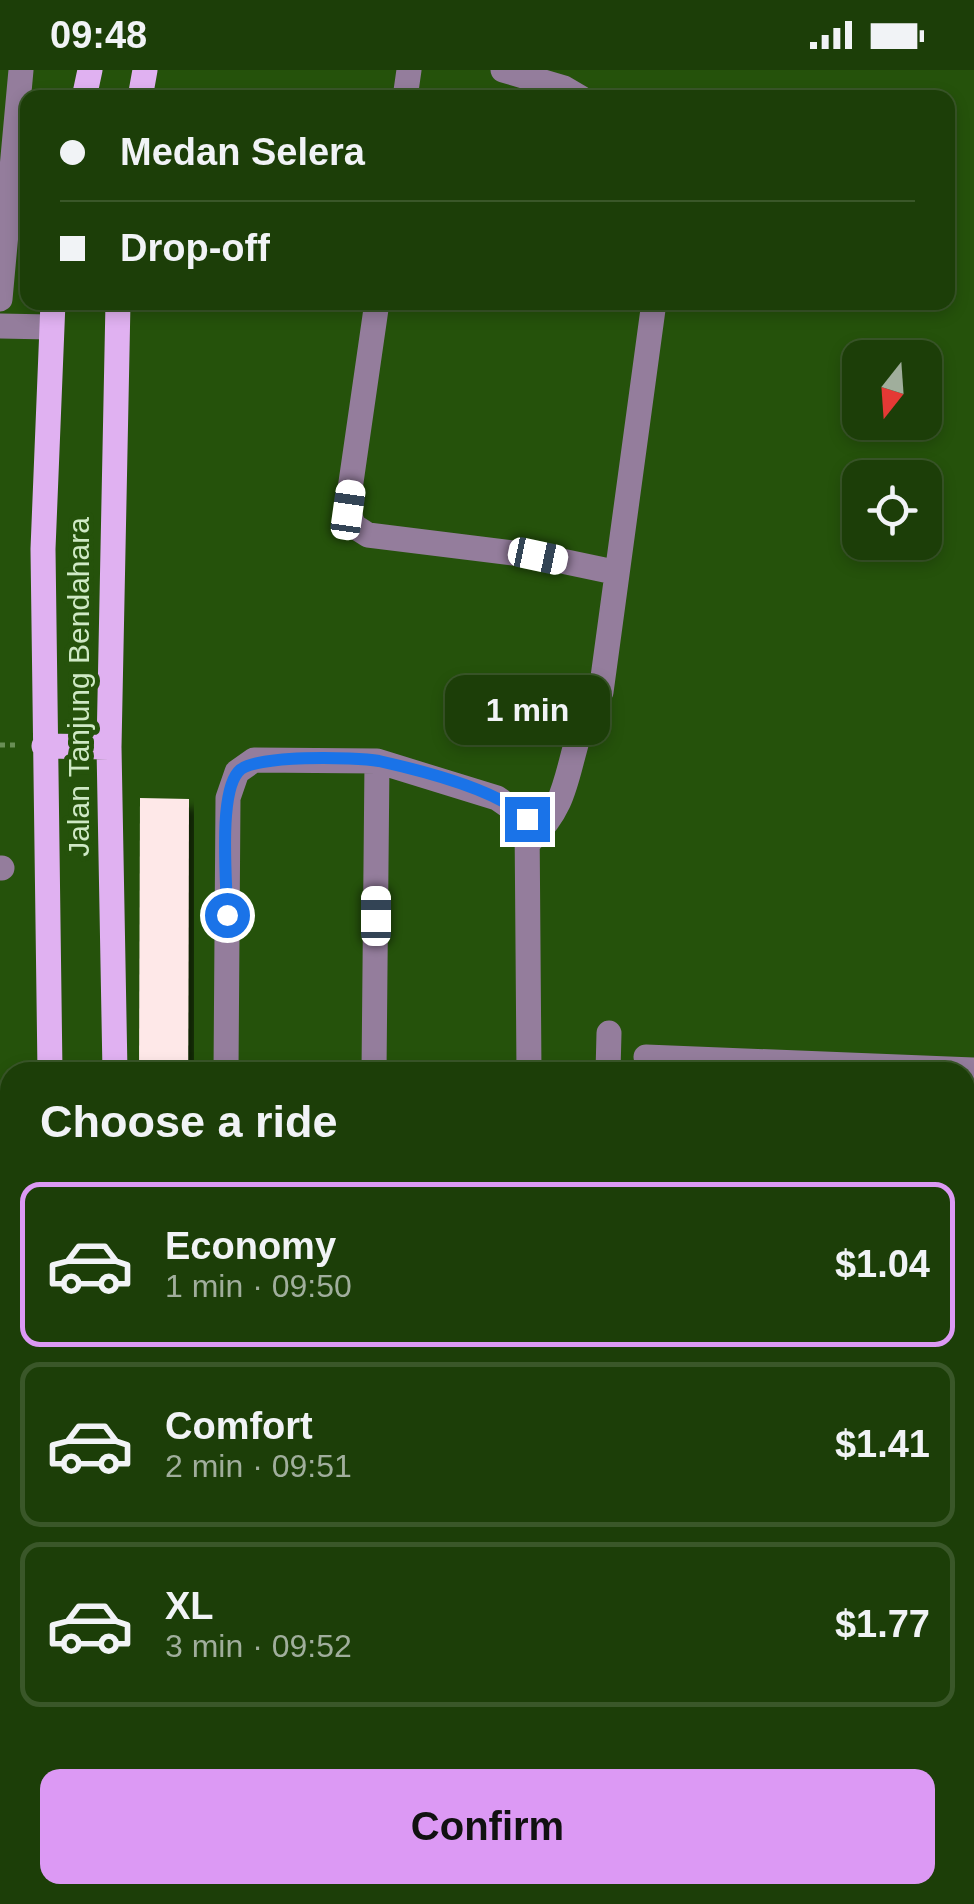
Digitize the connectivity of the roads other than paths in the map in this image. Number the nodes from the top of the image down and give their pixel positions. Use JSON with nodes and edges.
{"nodes":[{"id":1,"x":504,"y":70,"type":"edge"},
{"id":2,"x":567,"y":90,"type":"edge"},
{"id":3,"x":20,"y":91,"type":"edge"},
{"id":4,"x":0,"y":299,"type":"edge"},
{"id":5,"x":118,"y":310,"type":"edge"},
{"id":6,"x":375,"y":310,"type":"edge"},
{"id":7,"x":653,"y":310,"type":"edge"},
{"id":8,"x":52,"y":315,"type":"edge"},
{"id":9,"x":0,"y":326,"type":"edge"},
{"id":10,"x":614,"y":572,"type":"junction"},
{"id":11,"x":44,"y":746,"type":"junction"},
{"id":12,"x":109,"y":747,"type":"junction"},
{"id":13,"x":377,"y":761,"type":"junction"},
{"id":14,"x":528,"y":830,"type":"junction"},
{"id":15,"x":609,"y":1033,"type":"dead end"},
{"id":16,"x":646,"y":1057,"type":"dead end"},
{"id":17,"x":50,"y":1062,"type":"edge"},
{"id":18,"x":115,"y":1062,"type":"edge"},
{"id":19,"x":226,"y":1062,"type":"edge"},
{"id":20,"x":374,"y":1062,"type":"edge"},
{"id":21,"x":529,"y":1062,"type":"edge"},
{"id":22,"x":608,"y":1062,"type":"edge"},
{"id":23,"x":772,"y":1062,"type":"edge"}],
"edges":[{"from":1,"to":2,"type":"street"},
{"from":3,"to":4,"type":"street"},
{"from":5,"to":12,"type":"main road","name":"Jalan Tanjung Bendahara"},
{"from":6,"to":10,"type":"street"},
{"from":7,"to":10,"type":"street"},
{"from":8,"to":9,"type":"street"},
{"from":8,"to":11,"type":"main road","name":"Jalan Tanjung Bendahara"},
{"from":10,"to":14,"type":"street"},
{"from":11,"to":12,"type":"main road"},
{"from":11,"to":17,"type":"main road","name":"Jalan Tanjung Bendahara"},
{"from":12,"to":18,"type":"main road","name":"Jalan Tanjung Bendahara"},
{"from":13,"to":14,"type":"street"},
{"from":13,"to":19,"type":"street"},
{"from":13,"to":20,"type":"street"},
{"from":14,"to":21,"type":"street"},
{"from":15,"to":22,"type":"street"},
{"from":16,"to":23,"type":"street"}]}
